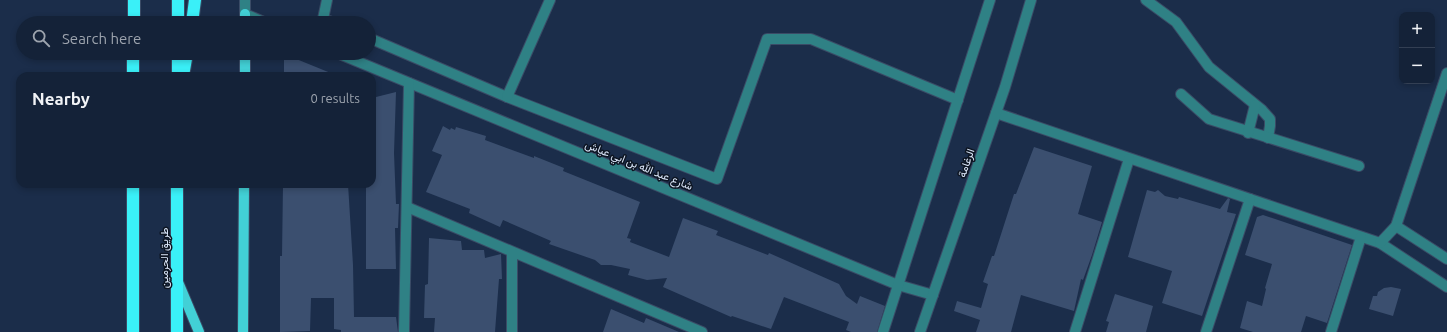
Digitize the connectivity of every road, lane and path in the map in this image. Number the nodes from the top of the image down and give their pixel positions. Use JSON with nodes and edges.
{"nodes":[{"id":1,"x":178,"y":0,"type":"edge"},
{"id":2,"x":196,"y":0,"type":"edge"},
{"id":3,"x":245,"y":0,"type":"edge"},
{"id":4,"x":327,"y":0,"type":"edge"},
{"id":5,"x":550,"y":0,"type":"edge"},
{"id":6,"x":990,"y":0,"type":"edge"},
{"id":7,"x":1031,"y":0,"type":"edge"},
{"id":8,"x":1146,"y":0,"type":"edge"},
{"id":9,"x":133,"y":1,"type":"edge"},
{"id":10,"x":134,"y":16,"type":"edge"},
{"id":11,"x":178,"y":16,"type":"edge"},
{"id":12,"x":193,"y":16,"type":"edge"},
{"id":13,"x":245,"y":16,"type":"edge"},
{"id":14,"x":324,"y":16,"type":"edge"},
{"id":15,"x":376,"y":41,"type":"edge"},
{"id":16,"x":134,"y":60,"type":"edge"},
{"id":17,"x":178,"y":60,"type":"edge"},
{"id":18,"x":186,"y":60,"type":"edge"},
{"id":19,"x":245,"y":60,"type":"edge"},
{"id":20,"x":354,"y":60,"type":"edge"},
{"id":21,"x":134,"y":72,"type":"edge"},
{"id":22,"x":178,"y":72,"type":"edge"},
{"id":23,"x":184,"y":72,"type":"edge"},
{"id":24,"x":244,"y":72,"type":"edge"},
{"id":25,"x":1447,"y":73,"type":"edge"},
{"id":26,"x":409,"y":83,"type":"junction"},
{"id":27,"x":1181,"y":94,"type":"dead end"},
{"id":28,"x":507,"y":97,"type":"junction"},
{"id":29,"x":958,"y":100,"type":"junction"},
{"id":30,"x":1255,"y":105,"type":"junction"},
{"id":31,"x":996,"y":113,"type":"junction"},
{"id":32,"x":1248,"y":132,"type":"junction"},
{"id":33,"x":1268,"y":138,"type":"junction"},
{"id":34,"x":1129,"y":159,"type":"junction"},
{"id":35,"x":1359,"y":166,"type":"dead end"},
{"id":36,"x":133,"y":188,"type":"edge"},
{"id":37,"x":177,"y":188,"type":"edge"},
{"id":38,"x":244,"y":188,"type":"edge"},
{"id":39,"x":1250,"y":199,"type":"junction"},
{"id":40,"x":407,"y":207,"type":"junction"},
{"id":41,"x":1396,"y":226,"type":"junction"},
{"id":42,"x":1361,"y":237,"type":"junction"},
{"id":43,"x":1380,"y":243,"type":"junction"},
{"id":44,"x":512,"y":252,"type":"junction"},
{"id":45,"x":1447,"y":259,"type":"edge"},
{"id":46,"x":177,"y":280,"type":"junction"},
{"id":47,"x":898,"y":285,"type":"junction"},
{"id":48,"x":1447,"y":287,"type":"edge"},
{"id":49,"x":932,"y":295,"type":"junction"},
{"id":50,"x":133,"y":332,"type":"edge"},
{"id":51,"x":177,"y":332,"type":"edge"},
{"id":52,"x":199,"y":332,"type":"edge"},
{"id":53,"x":243,"y":332,"type":"edge"},
{"id":54,"x":404,"y":332,"type":"edge"},
{"id":55,"x":512,"y":332,"type":"edge"},
{"id":56,"x":702,"y":332,"type":"edge"},
{"id":57,"x":883,"y":332,"type":"edge"},
{"id":58,"x":920,"y":332,"type":"edge"},
{"id":59,"x":1075,"y":332,"type":"edge"},
{"id":60,"x":1206,"y":332,"type":"edge"},
{"id":61,"x":1331,"y":332,"type":"edge"}],
"edges":[{"from":1,"to":11,"type":"highway"},
{"from":2,"to":12,"type":"highway"},
{"from":3,"to":13,"type":"street"},
{"from":4,"to":14,"type":"street"},
{"from":5,"to":28,"type":"street"},
{"from":6,"to":29,"type":"street"},
{"from":7,"to":31,"type":"street","name":"الرغامة"},
{"from":8,"to":30,"type":"street"},
{"from":9,"to":10,"type":"highway"},
{"from":15,"to":28,"type":"street"},
{"from":16,"to":21,"type":"highway"},
{"from":17,"to":22,"type":"highway"},
{"from":18,"to":23,"type":"highway"},
{"from":19,"to":24,"type":"main road"},
{"from":20,"to":26,"type":"street","name":"شارع عبد الله بن ابي عياش"},
{"from":25,"to":41,"type":"street"},
{"from":26,"to":40,"type":"street"},
{"from":26,"to":47,"type":"street","name":"شارع عبد الله بن ابي عياش"},
{"from":27,"to":32,"type":"street"},
{"from":28,"to":29,"type":"street"},
{"from":29,"to":47,"type":"street"},
{"from":30,"to":32,"type":"street"},
{"from":30,"to":33,"type":"street"},
{"from":31,"to":34,"type":"street"},
{"from":31,"to":49,"type":"street","name":"الرغامة"},
{"from":32,"to":33,"type":"street"},
{"from":33,"to":35,"type":"street"},
{"from":34,"to":39,"type":"street"},
{"from":34,"to":59,"type":"street"},
{"from":36,"to":50,"type":"highway"},
{"from":37,"to":46,"type":"highway","name":"طريق الحرمين"},
{"from":38,"to":53,"type":"main road"},
{"from":39,"to":42,"type":"street"},
{"from":39,"to":60,"type":"street"},
{"from":40,"to":44,"type":"street"},
{"from":40,"to":54,"type":"street"},
{"from":41,"to":43,"type":"street"},
{"from":41,"to":45,"type":"street"},
{"from":42,"to":43,"type":"street"},
{"from":42,"to":61,"type":"street"},
{"from":43,"to":48,"type":"street"},
{"from":44,"to":55,"type":"street"},
{"from":44,"to":56,"type":"street"},
{"from":46,"to":51,"type":"highway","name":"طريق الحرمين"},
{"from":46,"to":52,"type":"main road"},
{"from":47,"to":49,"type":"street","name":"شارع عبد الله بن ابي عياش"},
{"from":47,"to":57,"type":"street"},
{"from":49,"to":58,"type":"street","name":"الرغامة"}]}
